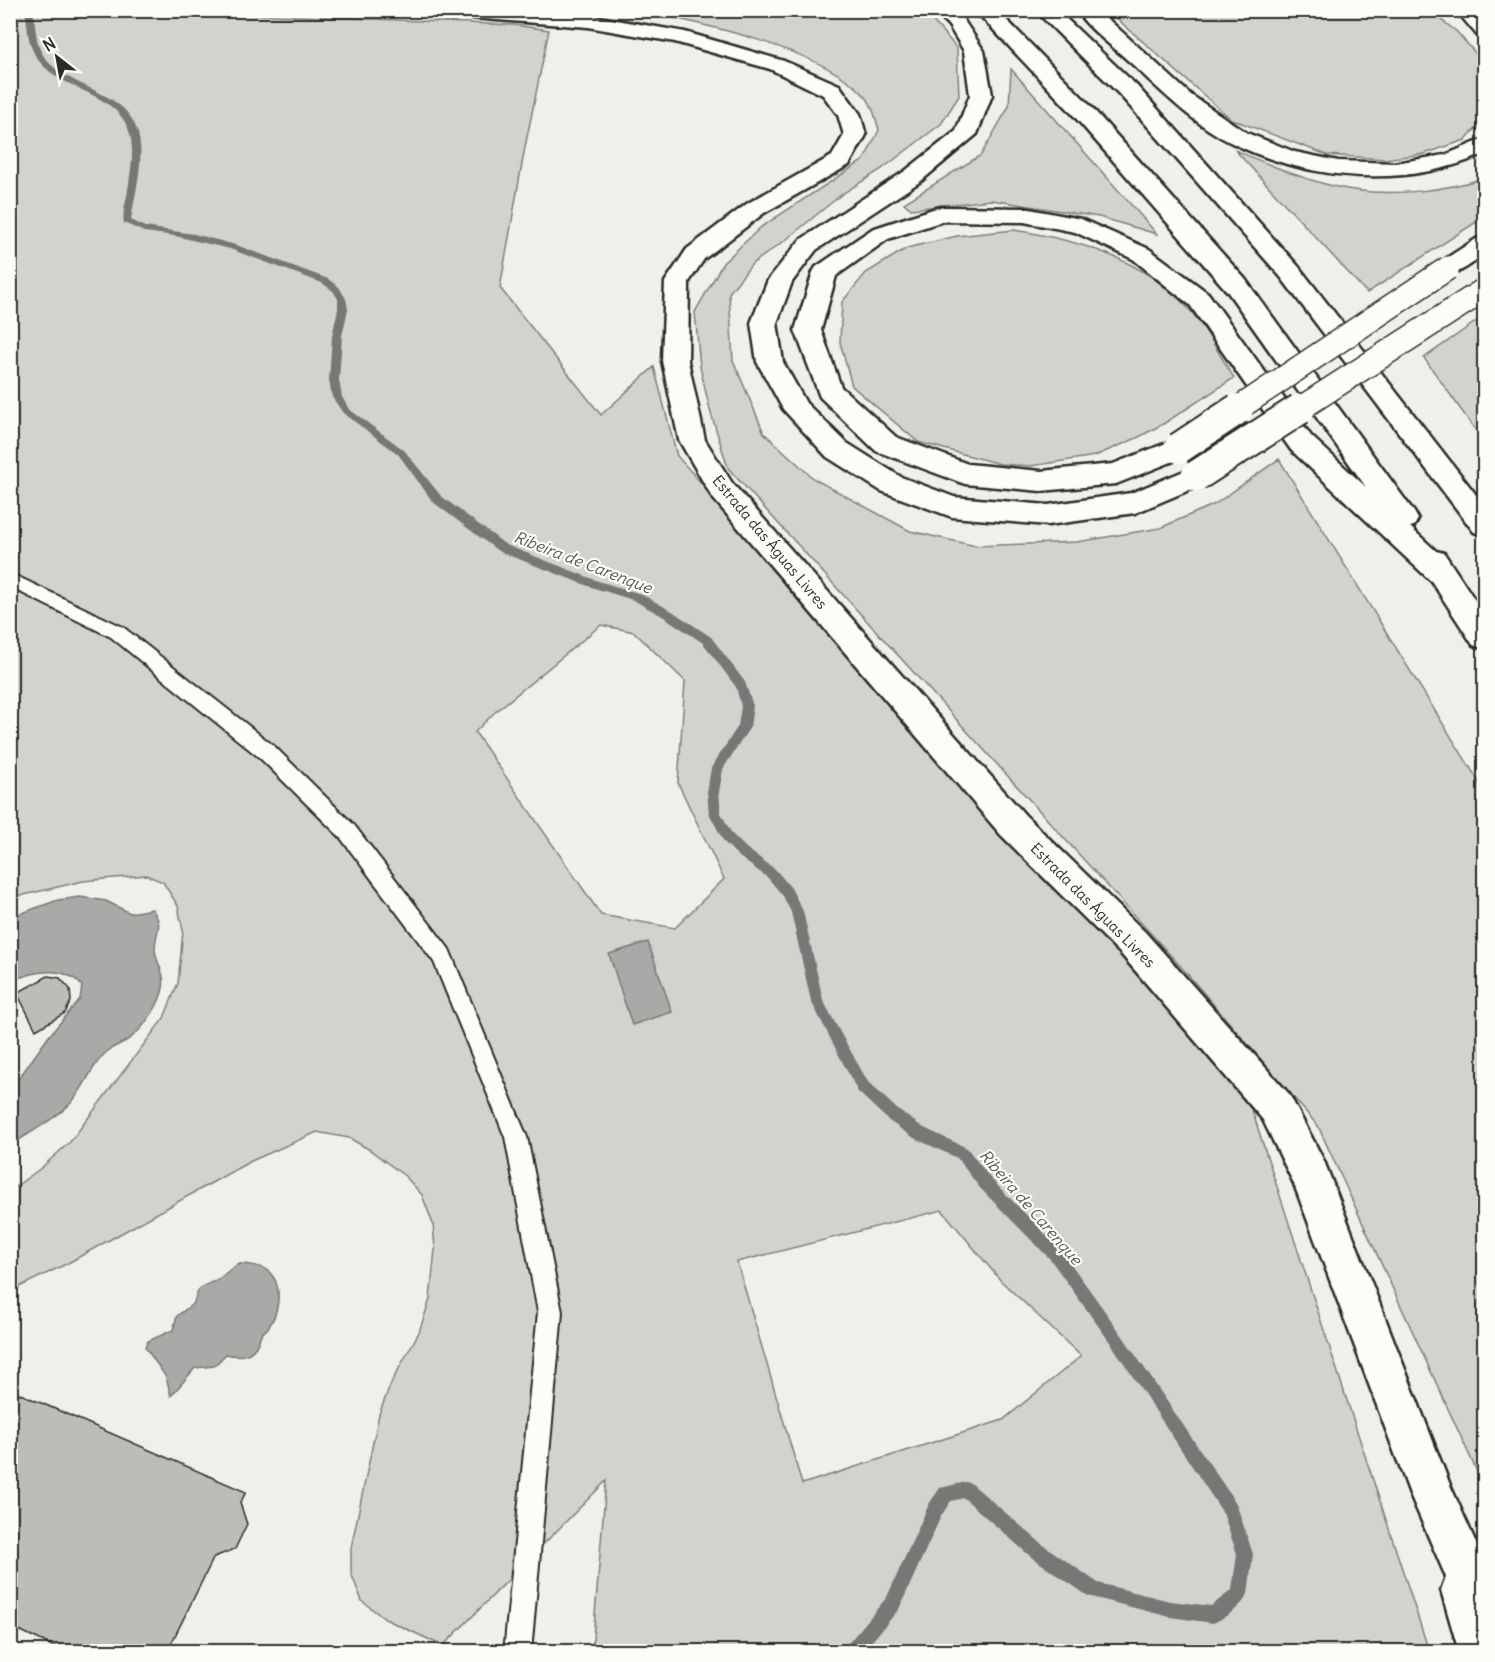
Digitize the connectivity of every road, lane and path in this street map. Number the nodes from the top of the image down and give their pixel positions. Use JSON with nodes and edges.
{"nodes":[{"id":1,"x":445,"y":10,"type":"edge"},
{"id":2,"x":945,"y":10,"type":"edge"},
{"id":3,"x":985,"y":10,"type":"edge"},
{"id":4,"x":1045,"y":10,"type":"edge"},
{"id":5,"x":1086,"y":10,"type":"edge"},
{"id":6,"x":1467,"y":10,"type":"edge"},
{"id":7,"x":1485,"y":24,"type":"edge"},
{"id":8,"x":1485,"y":31,"type":"edge"},
{"id":9,"x":1485,"y":146,"type":"edge"},
{"id":10,"x":1485,"y":244,"type":"edge"},
{"id":11,"x":1485,"y":290,"type":"edge"},
{"id":12,"x":1485,"y":525,"type":"edge"},
{"id":13,"x":1447,"y":578,"type":"junction"},
{"id":14,"x":10,"y":579,"type":"edge"},
{"id":15,"x":1485,"y":637,"type":"edge"},
{"id":16,"x":1432,"y":1494,"type":"junction"},
{"id":17,"x":1485,"y":1611,"type":"edge"},
{"id":18,"x":517,"y":1652,"type":"edge"},
{"id":19,"x":1482,"y":1652,"type":"edge"}],
"edges":[{"from":1,"to":16,"type":"main road","name":"Estrada das Águas Livres"},
{"from":2,"to":11,"type":"main road","bridge":true},
{"from":3,"to":13,"type":"main road"},
{"from":4,"to":12,"type":"main road"},
{"from":5,"to":9,"type":"main road"},
{"from":6,"to":7,"type":"main road"},
{"from":6,"to":8,"type":"main road"},
{"from":10,"to":13,"type":"main road","bridge":true},
{"from":13,"to":15,"type":"main road"},
{"from":14,"to":18,"type":"lane"},
{"from":16,"to":17,"type":"main road"},
{"from":16,"to":19,"type":"main road"}]}
